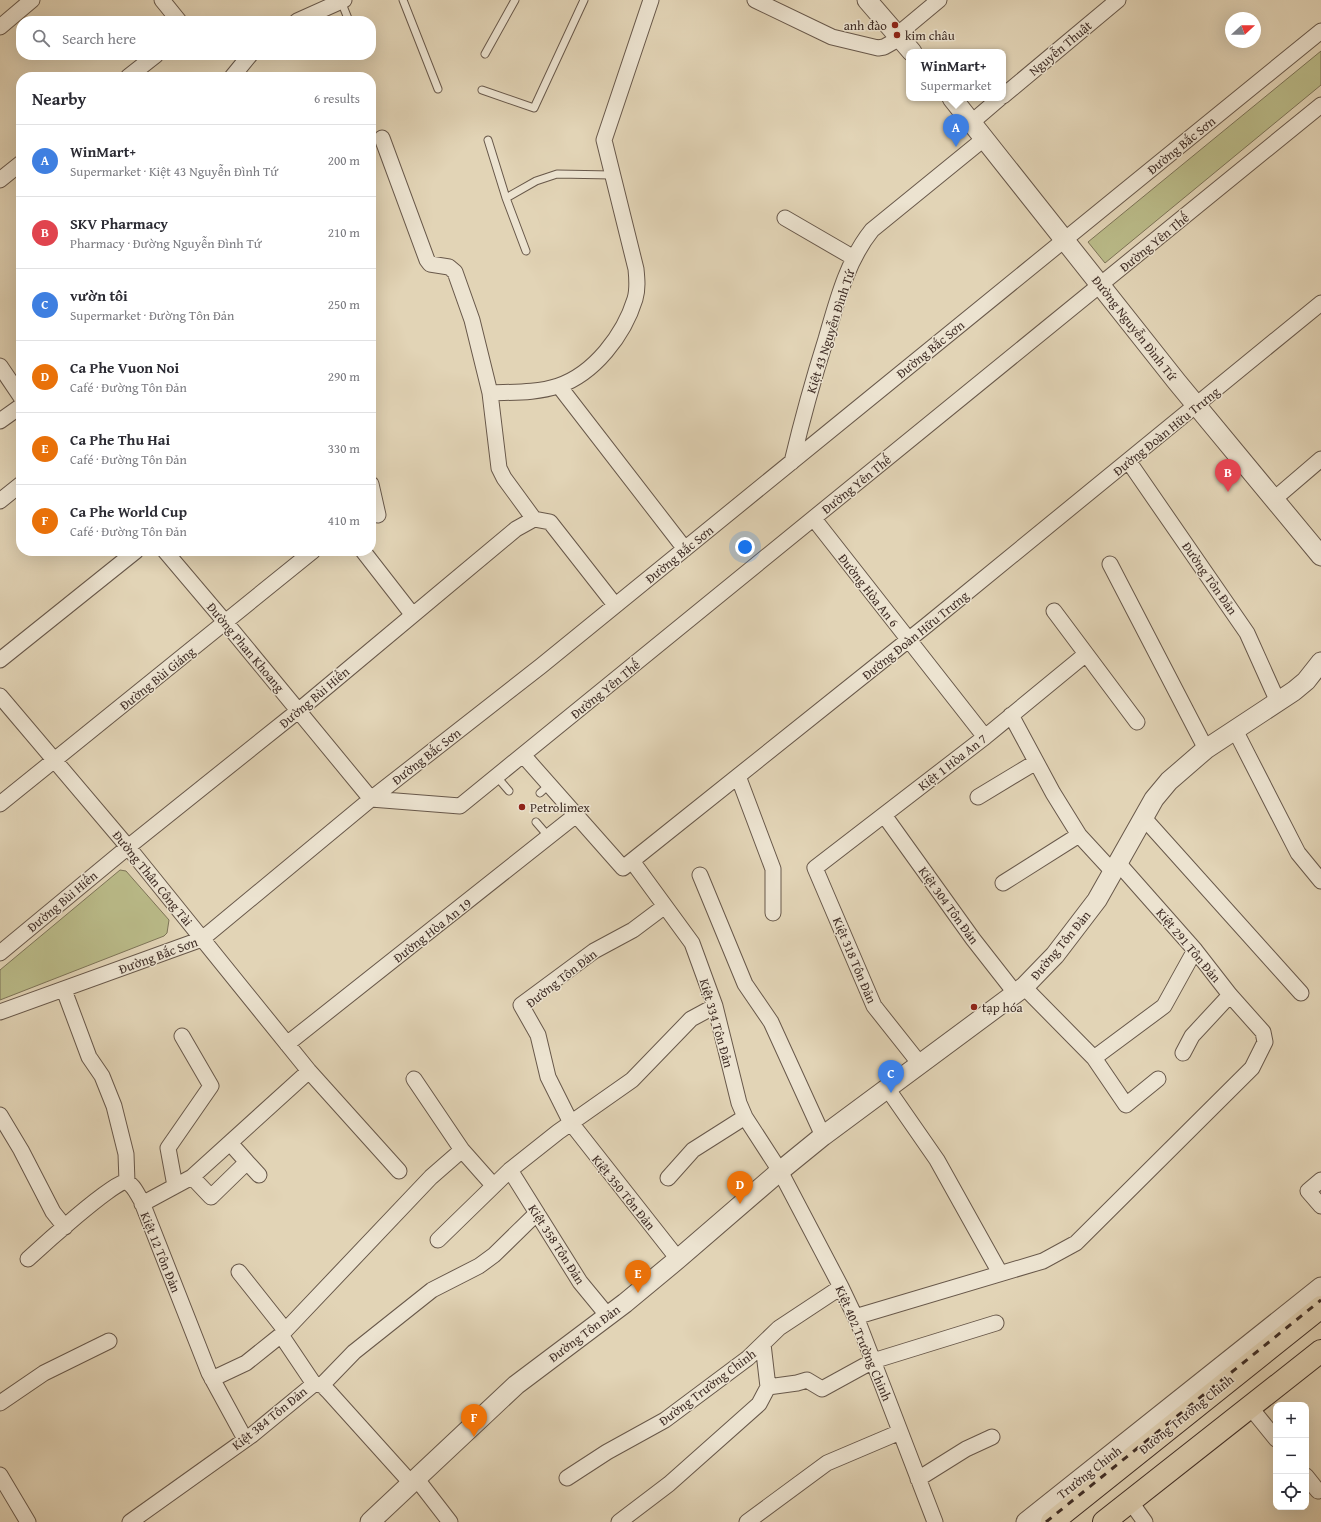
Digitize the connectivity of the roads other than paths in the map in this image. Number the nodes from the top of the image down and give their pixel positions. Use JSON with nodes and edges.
{"nodes":[{"id":1,"x":32,"y":0,"type":"edge"},
{"id":2,"x":162,"y":0,"type":"edge"},
{"id":3,"x":342,"y":0,"type":"edge"},
{"id":4,"x":403,"y":0,"type":"edge"},
{"id":5,"x":514,"y":0,"type":"edge"},
{"id":6,"x":584,"y":0,"type":"edge"},
{"id":7,"x":651,"y":0,"type":"edge"},
{"id":8,"x":755,"y":0,"type":"edge"},
{"id":9,"x":867,"y":0,"type":"edge"},
{"id":10,"x":939,"y":0,"type":"edge"},
{"id":11,"x":1118,"y":0,"type":"edge"},
{"id":12,"x":175,"y":16,"type":"edge"},
{"id":13,"x":308,"y":16,"type":"edge"},
{"id":14,"x":347,"y":16,"type":"edge"},
{"id":15,"x":0,"y":27,"type":"edge"},
{"id":16,"x":1321,"y":31,"type":"edge"},
{"id":17,"x":903,"y":42,"type":"edge"},
{"id":18,"x":485,"y":54,"type":"dead end"},
{"id":19,"x":150,"y":60,"type":"edge"},
{"id":20,"x":246,"y":60,"type":"edge"},
{"id":21,"x":134,"y":72,"type":"edge"},
{"id":22,"x":236,"y":72,"type":"edge"},
{"id":23,"x":438,"y":89,"type":"dead end"},
{"id":24,"x":482,"y":90,"type":"dead end"},
{"id":25,"x":1006,"y":93,"type":"edge"},
{"id":26,"x":954,"y":101,"type":"edge"},
{"id":27,"x":996,"y":101,"type":"edge"},
{"id":28,"x":1321,"y":105,"type":"edge"},
{"id":29,"x":972,"y":122,"type":"junction"},
{"id":30,"x":382,"y":138,"type":"dead end"},
{"id":31,"x":985,"y":138,"type":"junction"},
{"id":32,"x":488,"y":140,"type":"dead end"},
{"id":33,"x":16,"y":167,"type":"edge"},
{"id":34,"x":612,"y":175,"type":"junction"},
{"id":35,"x":0,"y":180,"type":"edge"},
{"id":36,"x":506,"y":198,"type":"junction"},
{"id":37,"x":785,"y":218,"type":"dead end"},
{"id":38,"x":1070,"y":247,"type":"junction"},
{"id":39,"x":526,"y":251,"type":"dead end"},
{"id":40,"x":854,"y":258,"type":"junction"},
{"id":41,"x":1097,"y":280,"type":"junction"},
{"id":42,"x":1321,"y":303,"type":"edge"},
{"id":43,"x":0,"y":366,"type":"edge"},
{"id":44,"x":559,"y":386,"type":"junction"},
{"id":45,"x":16,"y":390,"type":"edge"},
{"id":46,"x":490,"y":393,"type":"junction"},
{"id":47,"x":1197,"y":406,"type":"junction"},
{"id":48,"x":16,"y":409,"type":"edge"},
{"id":49,"x":0,"y":420,"type":"edge"},
{"id":50,"x":1321,"y":459,"type":"edge"},
{"id":51,"x":792,"y":462,"type":"junction"},
{"id":52,"x":1129,"y":462,"type":"junction"},
{"id":53,"x":16,"y":488,"type":"edge"},
{"id":54,"x":1273,"y":500,"type":"junction"},
{"id":55,"x":0,"y":501,"type":"edge"},
{"id":56,"x":376,"y":506,"type":"edge"},
{"id":57,"x":378,"y":515,"type":"dead end"},
{"id":58,"x":534,"y":519,"type":"junction"},
{"id":59,"x":814,"y":519,"type":"junction"},
{"id":60,"x":685,"y":549,"type":"junction"},
{"id":61,"x":130,"y":556,"type":"edge"},
{"id":62,"x":173,"y":556,"type":"edge"},
{"id":63,"x":307,"y":556,"type":"edge"},
{"id":64,"x":367,"y":556,"type":"edge"},
{"id":65,"x":1321,"y":556,"type":"edge"},
{"id":66,"x":1110,"y":564,"type":"dead end"},
{"id":67,"x":616,"y":605,"type":"junction"},
{"id":68,"x":1054,"y":611,"type":"dead end"},
{"id":69,"x":412,"y":614,"type":"junction"},
{"id":70,"x":226,"y":622,"type":"junction"},
{"id":71,"x":908,"y":640,"type":"junction"},
{"id":72,"x":1086,"y":654,"type":"junction"},
{"id":73,"x":0,"y":660,"type":"edge"},
{"id":74,"x":1321,"y":662,"type":"edge"},
{"id":75,"x":0,"y":696,"type":"edge"},
{"id":76,"x":1278,"y":702,"type":"junction"},
{"id":77,"x":298,"y":711,"type":"junction"},
{"id":78,"x":1011,"y":715,"type":"junction"},
{"id":79,"x":1136,"y":722,"type":"dead end"},
{"id":80,"x":1236,"y":730,"type":"junction"},
{"id":81,"x":984,"y":737,"type":"junction"},
{"id":82,"x":1206,"y":749,"type":"junction"},
{"id":83,"x":523,"y":755,"type":"junction"},
{"id":84,"x":53,"y":761,"type":"junction"},
{"id":85,"x":1036,"y":762,"type":"junction"},
{"id":86,"x":497,"y":776,"type":"junction"},
{"id":87,"x":738,"y":776,"type":"junction"},
{"id":88,"x":510,"y":791,"type":"dead end"},
{"id":89,"x":978,"y":797,"type":"dead end"},
{"id":90,"x":371,"y":800,"type":"junction"},
{"id":91,"x":0,"y":804,"type":"edge"},
{"id":92,"x":576,"y":815,"type":"junction"},
{"id":93,"x":884,"y":815,"type":"junction"},
{"id":94,"x":1143,"y":817,"type":"junction"},
{"id":95,"x":536,"y":822,"type":"dead end"},
{"id":96,"x":1079,"y":835,"type":"junction"},
{"id":97,"x":549,"y":837,"type":"junction"},
{"id":98,"x":128,"y":847,"type":"junction"},
{"id":99,"x":632,"y":861,"type":"junction"},
{"id":100,"x":815,"y":868,"type":"joint"},
{"id":101,"x":1116,"y":868,"type":"junction"},
{"id":102,"x":700,"y":875,"type":"dead end"},
{"id":103,"x":1321,"y":881,"type":"edge"},
{"id":104,"x":1003,"y":883,"type":"dead end"},
{"id":105,"x":665,"y":906,"type":"junction"},
{"id":106,"x":773,"y":912,"type":"dead end"},
{"id":107,"x":202,"y":939,"type":"junction"},
{"id":108,"x":1195,"y":950,"type":"junction"},
{"id":109,"x":0,"y":953,"type":"edge"},
{"id":110,"x":64,"y":990,"type":"junction"},
{"id":111,"x":1020,"y":990,"type":"junction"},
{"id":112,"x":1301,"y":993,"type":"dead end"},
{"id":113,"x":1230,"y":995,"type":"junction"},
{"id":114,"x":715,"y":1006,"type":"junction"},
{"id":115,"x":0,"y":1012,"type":"edge"},
{"id":116,"x":182,"y":1036,"type":"dead end"},
{"id":117,"x":287,"y":1044,"type":"junction"},
{"id":118,"x":1183,"y":1053,"type":"dead end"},
{"id":119,"x":1094,"y":1058,"type":"junction"},
{"id":120,"x":920,"y":1064,"type":"junction"},
{"id":121,"x":309,"y":1071,"type":"junction"},
{"id":122,"x":414,"y":1079,"type":"dead end"},
{"id":123,"x":1158,"y":1079,"type":"dead end"},
{"id":124,"x":887,"y":1088,"type":"junction"},
{"id":125,"x":0,"y":1115,"type":"edge"},
{"id":126,"x":745,"y":1117,"type":"junction"},
{"id":127,"x":571,"y":1123,"type":"junction"},
{"id":128,"x":823,"y":1136,"type":"junction"},
{"id":129,"x":230,"y":1143,"type":"junction"},
{"id":130,"x":462,"y":1150,"type":"junction"},
{"id":131,"x":247,"y":1162,"type":"junction"},
{"id":132,"x":399,"y":1170,"type":"dead end"},
{"id":133,"x":510,"y":1170,"type":"junction"},
{"id":134,"x":780,"y":1171,"type":"junction"},
{"id":135,"x":259,"y":1175,"type":"dead end"},
{"id":136,"x":192,"y":1177,"type":"junction"},
{"id":137,"x":668,"y":1178,"type":"dead end"},
{"id":138,"x":1321,"y":1180,"type":"edge"},
{"id":139,"x":127,"y":1182,"type":"junction"},
{"id":140,"x":493,"y":1185,"type":"junction"},
{"id":141,"x":175,"y":1186,"type":"junction"},
{"id":142,"x":142,"y":1204,"type":"junction"},
{"id":143,"x":1321,"y":1206,"type":"edge"},
{"id":144,"x":536,"y":1213,"type":"junction"},
{"id":145,"x":65,"y":1228,"type":"junction"},
{"id":146,"x":438,"y":1240,"type":"dead end"},
{"id":147,"x":28,"y":1259,"type":"dead end"},
{"id":148,"x":678,"y":1260,"type":"junction"},
{"id":149,"x":239,"y":1272,"type":"dead end"},
{"id":150,"x":1000,"y":1273,"type":"junction"},
{"id":151,"x":841,"y":1287,"type":"junction"},
{"id":152,"x":1321,"y":1288,"type":"edge"},
{"id":153,"x":1321,"y":1307,"type":"edge"},
{"id":154,"x":608,"y":1316,"type":"junction"},
{"id":155,"x":855,"y":1317,"type":"junction"},
{"id":156,"x":996,"y":1323,"type":"dead end"},
{"id":157,"x":283,"y":1333,"type":"junction"},
{"id":158,"x":109,"y":1341,"type":"dead end"},
{"id":159,"x":763,"y":1344,"type":"junction"},
{"id":160,"x":1264,"y":1351,"type":"junction"},
{"id":161,"x":1321,"y":1351,"type":"edge"},
{"id":162,"x":873,"y":1361,"type":"junction"},
{"id":163,"x":212,"y":1379,"type":"junction"},
{"id":164,"x":1285,"y":1379,"type":"junction"},
{"id":165,"x":318,"y":1384,"type":"junction"},
{"id":166,"x":768,"y":1386,"type":"junction"},
{"id":167,"x":0,"y":1403,"type":"edge"},
{"id":168,"x":1250,"y":1406,"type":"junction"},
{"id":169,"x":900,"y":1432,"type":"junction"},
{"id":170,"x":992,"y":1437,"type":"dead end"},
{"id":171,"x":1275,"y":1438,"type":"edge"},
{"id":172,"x":245,"y":1439,"type":"junction"},
{"id":173,"x":567,"y":1478,"type":"dead end"},
{"id":174,"x":918,"y":1479,"type":"junction"},
{"id":175,"x":1,"y":1480,"type":"edge"},
{"id":176,"x":414,"y":1480,"type":"junction"},
{"id":177,"x":1309,"y":1480,"type":"edge"},
{"id":178,"x":1318,"y":1491,"type":"dead end"},
{"id":179,"x":1130,"y":1501,"type":"junction"},
{"id":180,"x":28,"y":1522,"type":"edge"},
{"id":181,"x":130,"y":1522,"type":"edge"},
{"id":182,"x":370,"y":1522,"type":"edge"},
{"id":183,"x":450,"y":1522,"type":"edge"},
{"id":184,"x":619,"y":1522,"type":"edge"},
{"id":185,"x":747,"y":1522,"type":"edge"},
{"id":186,"x":935,"y":1522,"type":"edge"},
{"id":187,"x":1026,"y":1522,"type":"edge"},
{"id":188,"x":1052,"y":1522,"type":"edge"},
{"id":189,"x":1104,"y":1522,"type":"edge"},
{"id":190,"x":1145,"y":1522,"type":"edge"}],
"edges":[{"from":1,"to":15,"type":"street"},
{"from":2,"to":12,"type":"street"},
{"from":3,"to":13,"type":"street"},
{"from":3,"to":14,"type":"lane"},
{"from":4,"to":23,"type":"lane"},
{"from":5,"to":18,"type":"lane"},
{"from":6,"to":24,"type":"lane"},
{"from":7,"to":34,"type":"street"},
{"from":8,"to":17,"type":"street"},
{"from":9,"to":17,"type":"street"},
{"from":10,"to":17,"type":"street"},
{"from":11,"to":25,"type":"street","name":"Nguyễn Thuật"},
{"from":16,"to":38,"type":"street","name":"Đường Bắc Sơn"},
{"from":19,"to":21,"type":"street"},
{"from":20,"to":22,"type":"street"},
{"from":26,"to":29,"type":"street","name":"Đường Nguyễn Đình Tứ"},
{"from":27,"to":29,"type":"street"},
{"from":28,"to":41,"type":"street","name":"Đường Yên Thế"},
{"from":29,"to":31,"type":"street","name":"Đường Nguyễn Đình Tứ"},
{"from":30,"to":46,"type":"street"},
{"from":31,"to":38,"type":"street","name":"Đường Nguyễn Đình Tứ"},
{"from":31,"to":40,"type":"street","name":"Kiệt 43 Nguyễn Đình Tứ"},
{"from":32,"to":36,"type":"lane"},
{"from":33,"to":35,"type":"street"},
{"from":34,"to":36,"type":"lane"},
{"from":34,"to":44,"type":"street"},
{"from":36,"to":39,"type":"lane"},
{"from":37,"to":40,"type":"street"},
{"from":38,"to":41,"type":"street","name":"Đường Nguyễn Đình Tứ"},
{"from":38,"to":51,"type":"street","name":"Đường Bắc Sơn"},
{"from":40,"to":51,"type":"street","name":"Kiệt 43 Nguyễn Đình Tứ"},
{"from":41,"to":47,"type":"street","name":"Đường Nguyễn Đình Tứ"},
{"from":41,"to":59,"type":"street","name":"Đường Yên Thế"},
{"from":42,"to":47,"type":"street","name":"Đường Đoàn Hữu Trưng"},
{"from":43,"to":45,"type":"street"},
{"from":44,"to":46,"type":"street"},
{"from":44,"to":60,"type":"street"},
{"from":46,"to":58,"type":"street"},
{"from":47,"to":52,"type":"street","name":"Đường Đoàn Hữu Trưng"},
{"from":47,"to":54,"type":"street","name":"Đường Nguyễn Đình Tứ"},
{"from":48,"to":49,"type":"street"},
{"from":50,"to":54,"type":"street"},
{"from":51,"to":60,"type":"street","name":"Đường Bắc Sơn"},
{"from":52,"to":71,"type":"street","name":"Đường Đoàn Hữu Trưng"},
{"from":52,"to":76,"type":"street","name":"Đường Tôn Đản"},
{"from":53,"to":55,"type":"street"},
{"from":54,"to":65,"type":"street","name":"Đường Nguyễn Đình Tứ"},
{"from":56,"to":57,"type":"street"},
{"from":58,"to":67,"type":"street"},
{"from":58,"to":69,"type":"street","name":"Đường Bùi Hiển"},
{"from":59,"to":71,"type":"street","name":"Đường Hòa An 6"},
{"from":59,"to":83,"type":"street","name":"Đường Yên Thế"},
{"from":60,"to":67,"type":"street","name":"Đường Bắc Sơn"},
{"from":61,"to":73,"type":"street"},
{"from":62,"to":70,"type":"street","name":"Đường Phan Khoang"},
{"from":63,"to":70,"type":"street","name":"Đường Bùi Giáng"},
{"from":64,"to":69,"type":"street"},
{"from":66,"to":82,"type":"street"},
{"from":67,"to":90,"type":"street","name":"Đường Bắc Sơn"},
{"from":68,"to":72,"type":"street"},
{"from":69,"to":77,"type":"street","name":"Đường Bùi Hiển"},
{"from":70,"to":77,"type":"street","name":"Đường Phan Khoang"},
{"from":70,"to":84,"type":"street","name":"Đường Bùi Giáng"},
{"from":71,"to":81,"type":"street","name":"Đường Hòa An 6"},
{"from":71,"to":87,"type":"street","name":"Đường Đoàn Hữu Trưng"},
{"from":72,"to":78,"type":"street","name":"Kiệt 1 Hòa An 7"},
{"from":72,"to":79,"type":"street"},
{"from":74,"to":76,"type":"street","name":"Đường Tôn Đản"},
{"from":75,"to":84,"type":"street","name":"Đường Thân Công Tài"},
{"from":76,"to":80,"type":"street","name":"Đường Tôn Đản"},
{"from":77,"to":90,"type":"street","name":"Đường Phan Khoang"},
{"from":77,"to":98,"type":"street","name":"Đường Bùi Hiển"},
{"from":78,"to":81,"type":"street","name":"Kiệt 1 Hòa An 7"},
{"from":78,"to":85,"type":"street","name":"Kiệt 291 Tôn Đản"},
{"from":80,"to":82,"type":"street","name":"Đường Tôn Đản"},
{"from":80,"to":103,"type":"street"},
{"from":81,"to":93,"type":"street","name":"Kiệt 1 Hòa An 7"},
{"from":82,"to":94,"type":"street","name":"Đường Tôn Đản"},
{"from":83,"to":86,"type":"street","name":"Đường Yên Thế"},
{"from":83,"to":92,"type":"street"},
{"from":84,"to":91,"type":"street","name":"Đường Bùi Giáng"},
{"from":84,"to":98,"type":"street","name":"Đường Thân Công Tài"},
{"from":85,"to":89,"type":"street"},
{"from":85,"to":96,"type":"street","name":"Kiệt 291 Tôn Đản"},
{"from":86,"to":88,"type":"lane"},
{"from":86,"to":90,"type":"street","name":"Đường Yên Thế"},
{"from":87,"to":99,"type":"street","name":"Đường Đoàn Hữu Trưng"},
{"from":87,"to":106,"type":"street"},
{"from":90,"to":107,"type":"street","name":"Đường Bắc Sơn"},
{"from":92,"to":97,"type":"street","name":"Đường Hòa An 19"},
{"from":92,"to":99,"type":"street"},
{"from":93,"to":100,"type":"street","name":"Kiệt 1 Hòa An 7"},
{"from":93,"to":111,"type":"street","name":"Kiệt 304 Tôn Đản"},
{"from":94,"to":101,"type":"street","name":"Đường Tôn Đản"},
{"from":94,"to":112,"type":"street"},
{"from":95,"to":97,"type":"lane"},
{"from":96,"to":101,"type":"street","name":"Kiệt 291 Tôn Đản"},
{"from":96,"to":104,"type":"street"},
{"from":97,"to":117,"type":"street","name":"Đường Hòa An 19"},
{"from":98,"to":107,"type":"street","name":"Đường Thân Công Tài"},
{"from":98,"to":109,"type":"street","name":"Đường Bùi Hiển"},
{"from":99,"to":105,"type":"street","name":"Kiệt 334 Tôn Đản"},
{"from":100,"to":120,"type":"street","name":"Kiệt 318 Tôn Đản"},
{"from":101,"to":108,"type":"street","name":"Kiệt 291 Tôn Đản"},
{"from":101,"to":111,"type":"street","name":"Đường Tôn Đản"},
{"from":102,"to":128,"type":"street"},
{"from":105,"to":114,"type":"street","name":"Kiệt 334 Tôn Đản"},
{"from":105,"to":127,"type":"street","name":"Đường Tôn Đản"},
{"from":107,"to":110,"type":"street","name":"Đường Bắc Sơn"},
{"from":107,"to":117,"type":"street","name":"Đường Thân Công Tài"},
{"from":108,"to":113,"type":"street","name":"Kiệt 291 Tôn Đản"},
{"from":108,"to":119,"type":"street"},
{"from":110,"to":115,"type":"street","name":"Đường Bắc Sơn"},
{"from":110,"to":139,"type":"street"},
{"from":111,"to":119,"type":"street","name":"Kiệt 304 Tôn Đản"},
{"from":111,"to":120,"type":"street","name":"Đường Tôn Đản"},
{"from":113,"to":118,"type":"street"},
{"from":113,"to":150,"type":"street","name":"Kiệt 291 Tôn Đản"},
{"from":114,"to":126,"type":"street","name":"Kiệt 334 Tôn Đản"},
{"from":114,"to":127,"type":"street"},
{"from":116,"to":141,"type":"street"},
{"from":117,"to":121,"type":"street","name":"Đường Thân Công Tài"},
{"from":119,"to":123,"type":"street","name":"Kiệt 304 Tôn Đản"},
{"from":120,"to":124,"type":"street","name":"Đường Tôn Đản"},
{"from":121,"to":129,"type":"street"},
{"from":121,"to":132,"type":"street","name":"Đường Thân Công Tài"},
{"from":122,"to":130,"type":"street"},
{"from":124,"to":128,"type":"street","name":"Đường Tôn Đản"},
{"from":124,"to":150,"type":"street"},
{"from":125,"to":145,"type":"street"},
{"from":126,"to":134,"type":"street","name":"Kiệt 334 Tôn Đản"},
{"from":126,"to":137,"type":"street"},
{"from":127,"to":133,"type":"street"},
{"from":127,"to":148,"type":"street","name":"Kiệt 350 Tôn Đản"},
{"from":128,"to":134,"type":"street","name":"Đường Tôn Đản"},
{"from":129,"to":131,"type":"street"},
{"from":129,"to":136,"type":"street"},
{"from":130,"to":140,"type":"street"},
{"from":130,"to":157,"type":"street"},
{"from":131,"to":135,"type":"street"},
{"from":131,"to":136,"type":"street"},
{"from":133,"to":140,"type":"street"},
{"from":133,"to":144,"type":"street","name":"Kiệt 358 Tôn Đản"},
{"from":134,"to":148,"type":"street","name":"Đường Tôn Đản"},
{"from":134,"to":151,"type":"street","name":"Kiệt 402 Trường Chinh"},
{"from":136,"to":141,"type":"street"},
{"from":138,"to":143,"type":"street"},
{"from":139,"to":142,"type":"street","name":"Kiệt 12 Tôn Đản"},
{"from":139,"to":145,"type":"street"},
{"from":140,"to":146,"type":"street"},
{"from":141,"to":142,"type":"street"},
{"from":142,"to":163,"type":"street","name":"Kiệt 12 Tôn Đản"},
{"from":144,"to":154,"type":"street","name":"Kiệt 358 Tôn Đản"},
{"from":144,"to":165,"type":"street"},
{"from":145,"to":147,"type":"street"},
{"from":148,"to":154,"type":"street","name":"Đường Tôn Đản"},
{"from":149,"to":157,"type":"street"},
{"from":150,"to":155,"type":"street"},
{"from":151,"to":155,"type":"street","name":"Kiệt 402 Trường Chinh"},
{"from":151,"to":159,"type":"street","name":"Đường Trường Chinh"},
{"from":152,"to":187,"type":"street","name":"Trường Chinh"},
{"from":153,"to":160,"type":"highway","name":"Đường Trường Chinh"},
{"from":154,"to":176,"type":"street","name":"Đường Tôn Đản"},
{"from":155,"to":162,"type":"street","name":"Kiệt 402 Trường Chinh"},
{"from":156,"to":162,"type":"street"},
{"from":157,"to":163,"type":"street"},
{"from":157,"to":165,"type":"street"},
{"from":158,"to":167,"type":"street"},
{"from":159,"to":166,"type":"street"},
{"from":159,"to":173,"type":"street","name":"Đường Trường Chinh"},
{"from":160,"to":164,"type":"highway"},
{"from":160,"to":188,"type":"highway","name":"Đường Trường Chinh"},
{"from":161,"to":164,"type":"highway"},
{"from":162,"to":166,"type":"street"},
{"from":162,"to":169,"type":"street","name":"Kiệt 402 Trường Chinh"},
{"from":163,"to":172,"type":"street","name":"Kiệt 12 Tôn Đản"},
{"from":164,"to":168,"type":"highway"},
{"from":165,"to":172,"type":"street","name":"Kiệt 384 Tôn Đản"},
{"from":165,"to":176,"type":"street","name":"Kiệt 384 Tôn Đản"},
{"from":166,"to":184,"type":"street"},
{"from":168,"to":171,"type":"street"},
{"from":168,"to":179,"type":"highway"},
{"from":169,"to":174,"type":"street","name":"Kiệt 402 Trường Chinh"},
{"from":169,"to":185,"type":"street"},
{"from":170,"to":174,"type":"street"},
{"from":172,"to":181,"type":"street","name":"Kiệt 384 Tôn Đản"},
{"from":174,"to":186,"type":"street","name":"Kiệt 402 Trường Chinh"},
{"from":175,"to":180,"type":"street"},
{"from":176,"to":182,"type":"street","name":"Đường Tôn Đản"},
{"from":176,"to":183,"type":"street","name":"Kiệt 384 Tôn Đản"},
{"from":177,"to":178,"type":"street"},
{"from":179,"to":189,"type":"highway"},
{"from":179,"to":190,"type":"street"}]}
